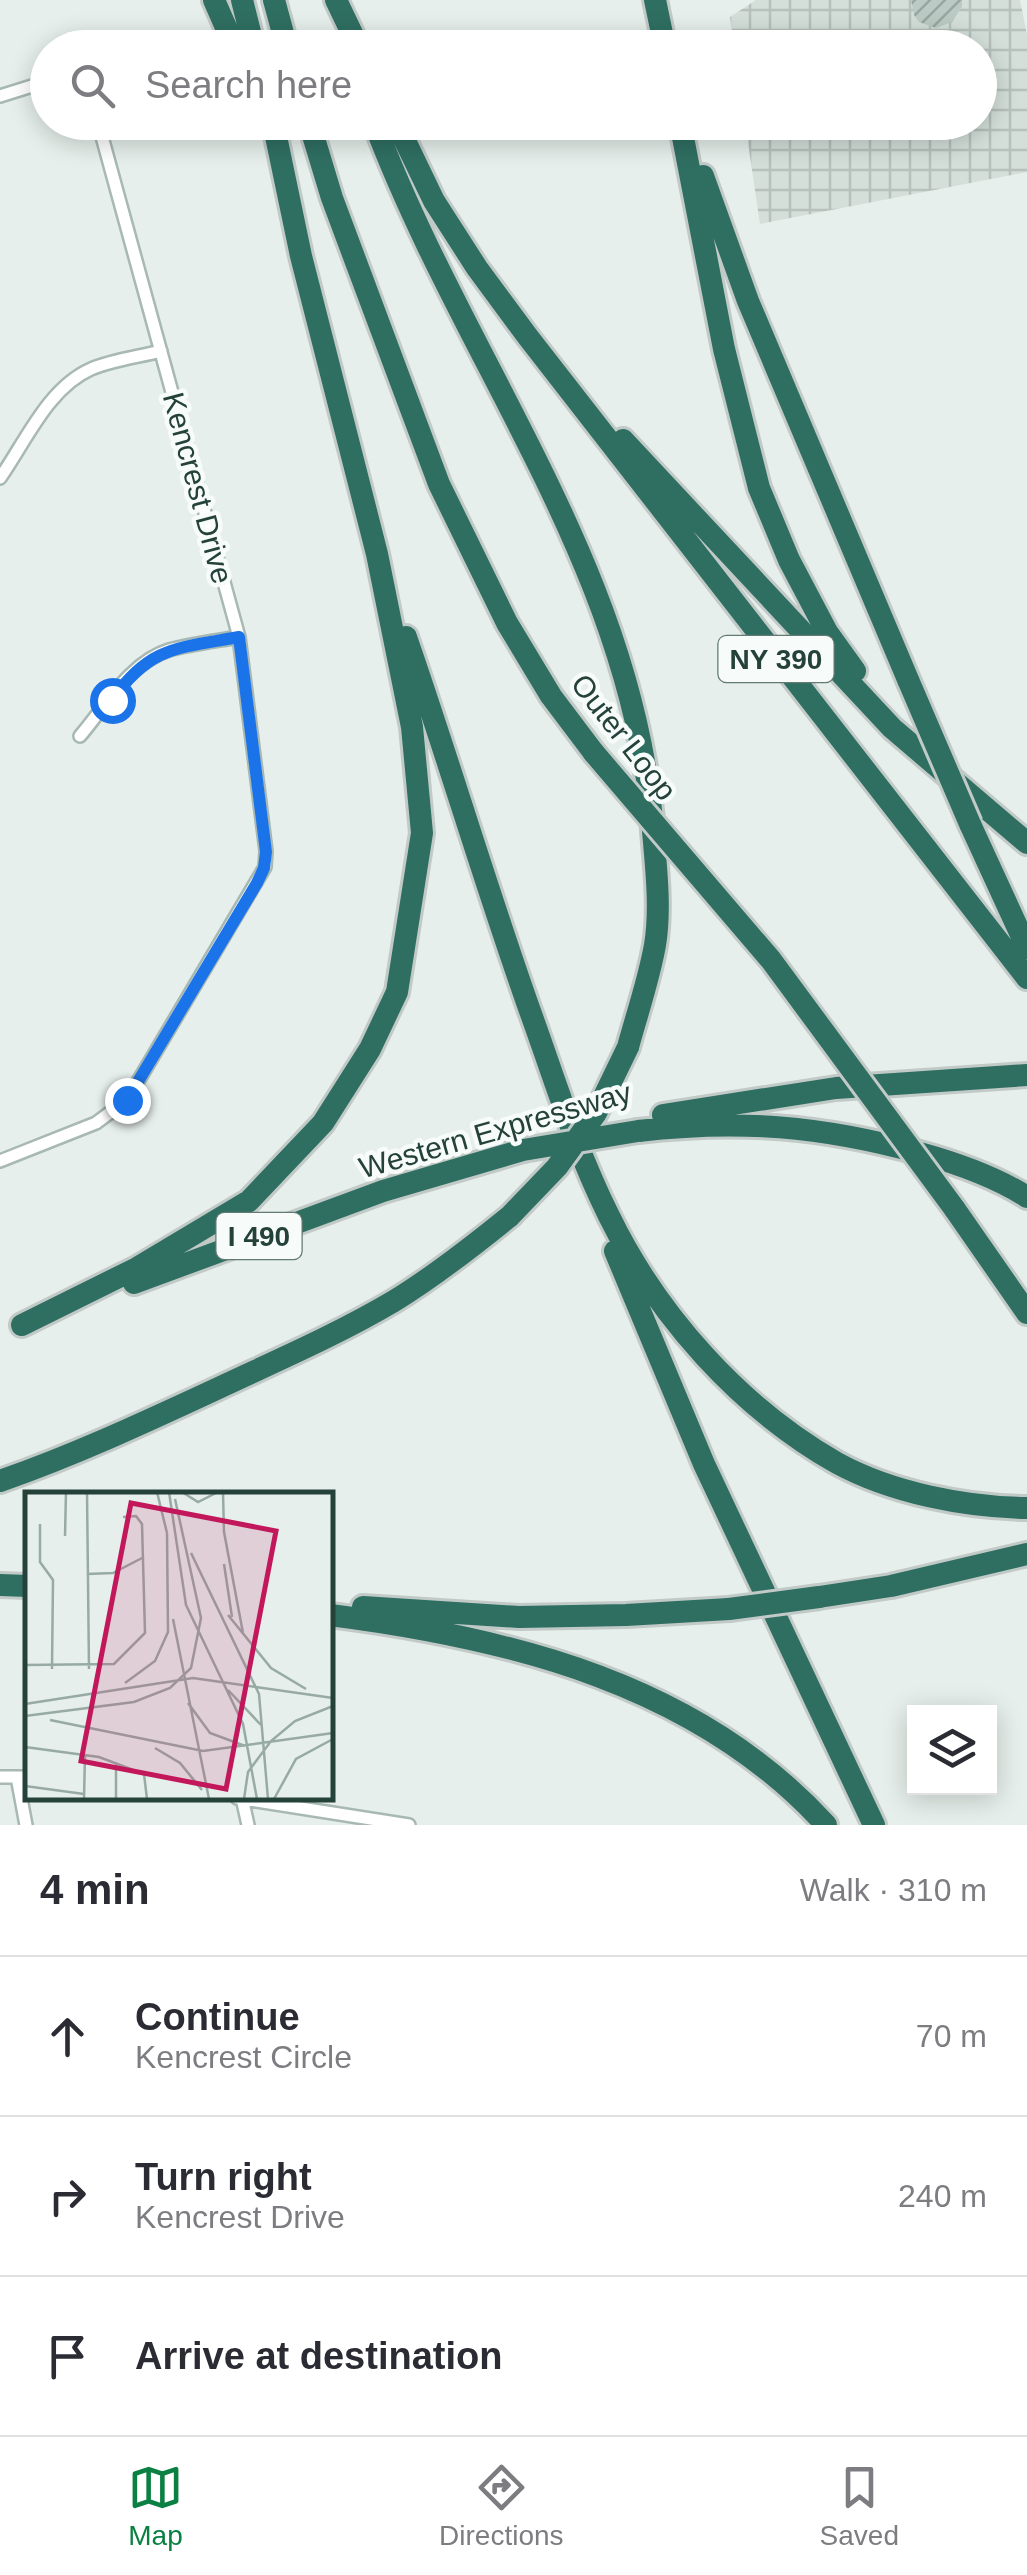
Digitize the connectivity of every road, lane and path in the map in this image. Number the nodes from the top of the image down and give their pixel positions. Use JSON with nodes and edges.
{"nodes":[{"id":1,"x":214,"y":0,"type":"edge"},
{"id":2,"x":242,"y":0,"type":"edge"},
{"id":3,"x":274,"y":0,"type":"edge"},
{"id":4,"x":327,"y":0,"type":"edge"},
{"id":5,"x":336,"y":0,"type":"edge"},
{"id":6,"x":655,"y":0,"type":"edge"},
{"id":7,"x":226,"y":30,"type":"edge"},
{"id":8,"x":250,"y":30,"type":"edge"},
{"id":9,"x":282,"y":30,"type":"edge"},
{"id":10,"x":338,"y":30,"type":"edge"},
{"id":11,"x":350,"y":30,"type":"edge"},
{"id":12,"x":661,"y":30,"type":"edge"},
{"id":13,"x":30,"y":87,"type":"edge"},
{"id":14,"x":0,"y":96,"type":"edge"},
{"id":15,"x":103,"y":140,"type":"edge"},
{"id":16,"x":276,"y":140,"type":"edge"},
{"id":17,"x":314,"y":140,"type":"edge"},
{"id":18,"x":381,"y":140,"type":"edge"},
{"id":19,"x":405,"y":140,"type":"edge"},
{"id":20,"x":686,"y":140,"type":"edge"},
{"id":21,"x":689,"y":140,"type":"edge"},
{"id":22,"x":528,"y":337,"type":"junction"},
{"id":23,"x":161,"y":352,"type":"junction"},
{"id":24,"x":0,"y":478,"type":"edge"},
{"id":25,"x":377,"y":554,"type":"junction"},
{"id":26,"x":239,"y":637,"type":"junction"},
{"id":27,"x":80,"y":736,"type":"dead end"},
{"id":28,"x":912,"y":745,"type":"junction"},
{"id":29,"x":1027,"y":843,"type":"edge"},
{"id":30,"x":1027,"y":948,"type":"edge"},
{"id":31,"x":1027,"y":978,"type":"edge"},
{"id":32,"x":1027,"y":1075,"type":"edge"},
{"id":33,"x":635,"y":1127,"type":"junction"},
{"id":34,"x":0,"y":1161,"type":"edge"},
{"id":35,"x":1027,"y":1197,"type":"edge"},
{"id":36,"x":610,"y":1218,"type":"junction"},
{"id":37,"x":1027,"y":1312,"type":"edge"},
{"id":38,"x":11,"y":1329,"type":"edge"},
{"id":39,"x":0,"y":1481,"type":"edge"},
{"id":40,"x":1027,"y":1508,"type":"edge"},
{"id":41,"x":1027,"y":1554,"type":"edge"},
{"id":42,"x":0,"y":1585,"type":"edge"},
{"id":43,"x":25,"y":1586,"type":"edge"},
{"id":44,"x":332,"y":1605,"type":"edge"},
{"id":45,"x":332,"y":1615,"type":"edge"},
{"id":46,"x":0,"y":1777,"type":"edge"},
{"id":47,"x":22,"y":1777,"type":"edge"},
{"id":48,"x":241,"y":1800,"type":"edge"},
{"id":49,"x":253,"y":1800,"type":"edge"},
{"id":50,"x":26,"y":1825,"type":"edge"},
{"id":51,"x":248,"y":1825,"type":"edge"},
{"id":52,"x":409,"y":1825,"type":"edge"},
{"id":53,"x":826,"y":1825,"type":"edge"},
{"id":54,"x":874,"y":1825,"type":"edge"}],
"edges":[{"from":1,"to":7,"type":"highway"},
{"from":2,"to":8,"type":"highway"},
{"from":3,"to":9,"type":"highway"},
{"from":4,"to":10,"type":"highway"},
{"from":5,"to":11,"type":"highway"},
{"from":6,"to":12,"type":"highway"},
{"from":13,"to":14,"type":"street"},
{"from":15,"to":23,"type":"street","name":"Kencrest Drive"},
{"from":16,"to":25,"type":"highway"},
{"from":17,"to":37,"type":"highway","name":"Outer Loop","bridge":true},
{"from":18,"to":39,"type":"highway","bridge":true},
{"from":19,"to":22,"type":"highway","number":"NY 390"},
{"from":20,"to":28,"type":"highway"},
{"from":21,"to":30,"type":"highway","bridge":true},
{"from":22,"to":28,"type":"highway"},
{"from":22,"to":31,"type":"highway","number":"NY 390"},
{"from":23,"to":24,"type":"street"},
{"from":23,"to":26,"type":"street","name":"Kencrest Drive"},
{"from":25,"to":36,"type":"highway"},
{"from":25,"to":38,"type":"highway"},
{"from":26,"to":27,"type":"street"},
{"from":26,"to":34,"type":"street","name":"Kencrest Drive"},
{"from":28,"to":29,"type":"highway"},
{"from":32,"to":33,"type":"highway","name":"Western Expressway","number":"I 490"},
{"from":33,"to":35,"type":"highway"},
{"from":33,"to":38,"type":"highway","name":"Western Expressway","number":"I 490","bridge":true},
{"from":36,"to":40,"type":"highway"},
{"from":36,"to":54,"type":"highway"},
{"from":41,"to":44,"type":"highway","bridge":true},
{"from":42,"to":43,"type":"highway"},
{"from":45,"to":53,"type":"highway"},
{"from":46,"to":47,"type":"street"},
{"from":47,"to":50,"type":"street"},
{"from":48,"to":51,"type":"street"},
{"from":49,"to":52,"type":"street"}]}
